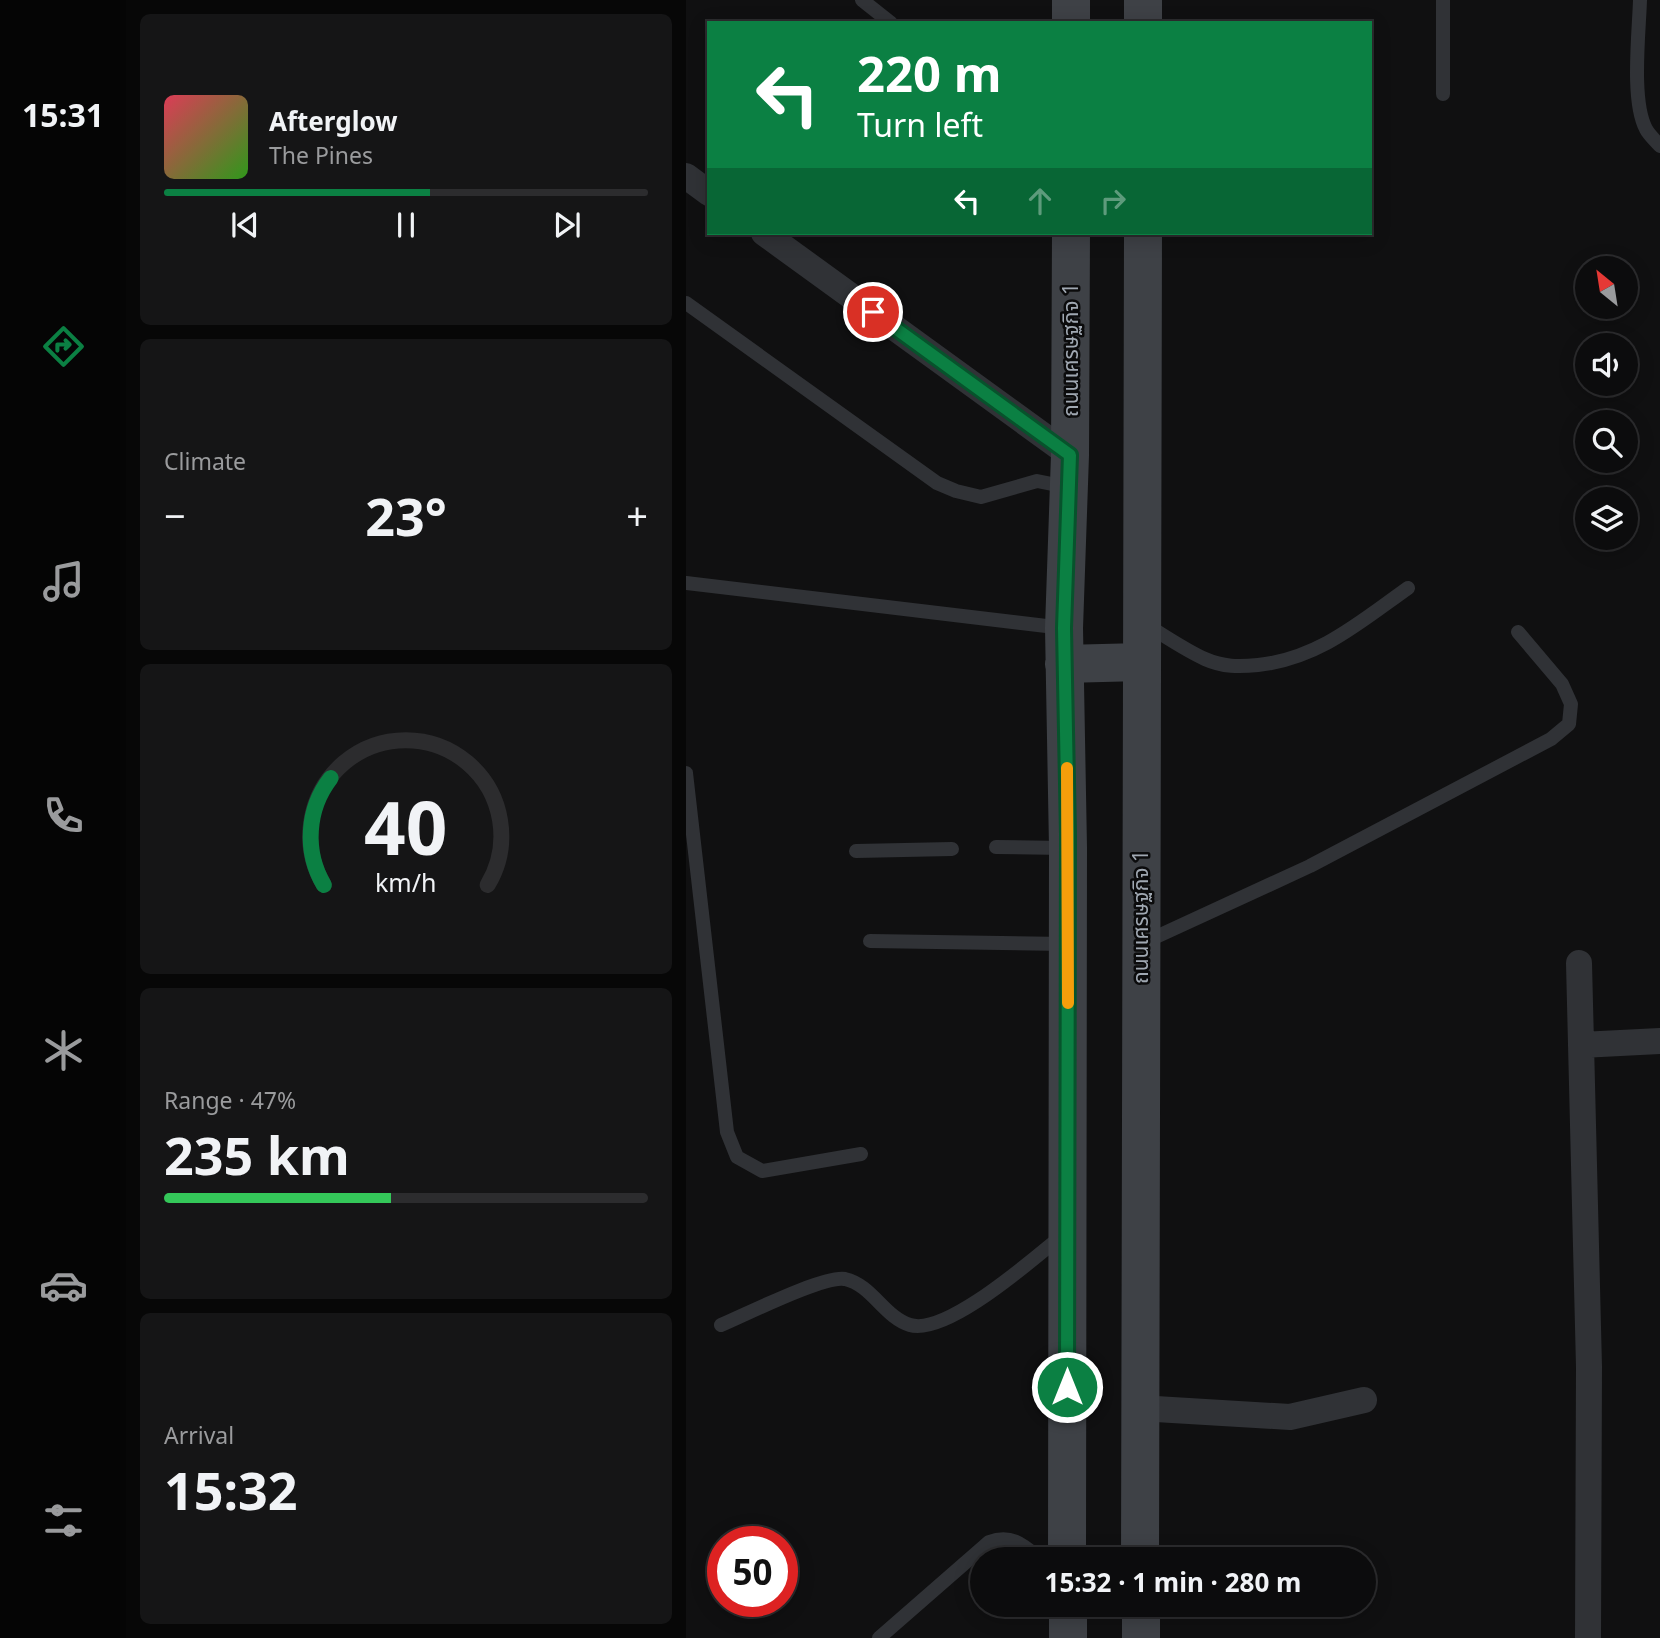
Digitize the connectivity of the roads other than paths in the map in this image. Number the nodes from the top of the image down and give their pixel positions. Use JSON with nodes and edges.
{"nodes":[{"id":1,"x":862,"y":0,"type":"edge"},
{"id":2,"x":1071,"y":0,"type":"edge"},
{"id":3,"x":1143,"y":0,"type":"edge"},
{"id":4,"x":1443,"y":0,"type":"edge"},
{"id":5,"x":1640,"y":0,"type":"edge"},
{"id":6,"x":888,"y":21,"type":"edge"},
{"id":7,"x":1071,"y":21,"type":"edge"},
{"id":8,"x":1143,"y":21,"type":"edge"},
{"id":9,"x":1443,"y":93,"type":"dead end"},
{"id":10,"x":1660,"y":146,"type":"edge"},
{"id":11,"x":686,"y":176,"type":"edge"},
{"id":12,"x":707,"y":192,"type":"edge"},
{"id":13,"x":767,"y":235,"type":"edge"},
{"id":14,"x":1071,"y":235,"type":"edge"},
{"id":15,"x":1143,"y":235,"type":"edge"},
{"id":16,"x":686,"y":303,"type":"edge"},
{"id":17,"x":1069,"y":471,"type":"junction"},
{"id":18,"x":686,"y":583,"type":"edge"},
{"id":19,"x":1408,"y":588,"type":"dead end"},
{"id":20,"x":1141,"y":622,"type":"junction"},
{"id":21,"x":1518,"y":632,"type":"dead end"},
{"id":22,"x":1064,"y":646,"type":"junction"},
{"id":23,"x":1141,"y":662,"type":"junction"},
{"id":24,"x":686,"y":773,"type":"edge"},
{"id":25,"x":996,"y":847,"type":"dead end"},
{"id":26,"x":1068,"y":848,"type":"junction"},
{"id":27,"x":952,"y":849,"type":"dead end"},
{"id":28,"x":856,"y":851,"type":"dead end"},
{"id":29,"x":870,"y":941,"type":"dead end"},
{"id":30,"x":1068,"y":944,"type":"junction"},
{"id":31,"x":1141,"y":944,"type":"junction"},
{"id":32,"x":1580,"y":962,"type":"dead end"},
{"id":33,"x":1660,"y":1041,"type":"edge"},
{"id":34,"x":1581,"y":1045,"type":"junction"},
{"id":35,"x":861,"y":1154,"type":"dead end"},
{"id":36,"x":1067,"y":1232,"type":"junction"},
{"id":37,"x":721,"y":1325,"type":"dead end"},
{"id":38,"x":1364,"y":1400,"type":"dead end"},
{"id":39,"x":1139,"y":1408,"type":"junction"},
{"id":40,"x":983,"y":1547,"type":"edge"},
{"id":41,"x":1023,"y":1547,"type":"edge"},
{"id":42,"x":1067,"y":1547,"type":"edge"},
{"id":43,"x":1140,"y":1547,"type":"edge"},
{"id":44,"x":970,"y":1559,"type":"edge"},
{"id":45,"x":1068,"y":1617,"type":"edge"},
{"id":46,"x":1141,"y":1617,"type":"edge"},
{"id":47,"x":879,"y":1638,"type":"edge"},
{"id":48,"x":1068,"y":1638,"type":"edge"},
{"id":49,"x":1141,"y":1638,"type":"edge"},
{"id":50,"x":1588,"y":1638,"type":"edge"}],
"edges":[{"from":1,"to":6,"type":"lane"},
{"from":2,"to":7,"type":"main road"},
{"from":3,"to":8,"type":"main road"},
{"from":4,"to":9,"type":"lane"},
{"from":5,"to":10,"type":"lane"},
{"from":11,"to":12,"type":"street"},
{"from":13,"to":17,"type":"street"},
{"from":14,"to":17,"type":"main road","name":"ถนนเศรษฐกิจ 1"},
{"from":15,"to":20,"type":"main road","name":"ถนนเศรษฐกิจ 1"},
{"from":16,"to":17,"type":"lane"},
{"from":17,"to":22,"type":"main road","name":"ถนนเศรษฐกิจ 1"},
{"from":18,"to":22,"type":"lane"},
{"from":19,"to":20,"type":"lane"},
{"from":20,"to":23,"type":"main road","name":"ถนนเศรษฐกิจ 1"},
{"from":21,"to":31,"type":"lane"},
{"from":22,"to":23,"type":"main road"},
{"from":22,"to":26,"type":"main road","name":"ถนนเศรษฐกิจ 1"},
{"from":23,"to":31,"type":"main road","name":"ถนนเศรษฐกิจ 1"},
{"from":24,"to":35,"type":"lane"},
{"from":25,"to":26,"type":"lane"},
{"from":26,"to":30,"type":"main road","name":"ถนนเศรษฐกิจ 1"},
{"from":27,"to":28,"type":"lane"},
{"from":29,"to":30,"type":"lane"},
{"from":30,"to":36,"type":"main road","name":"ถนนเศรษฐกิจ 1"},
{"from":31,"to":39,"type":"main road","name":"ถนนเศรษฐกิจ 1"},
{"from":32,"to":34,"type":"street"},
{"from":33,"to":34,"type":"street"},
{"from":34,"to":50,"type":"street"},
{"from":36,"to":37,"type":"lane"},
{"from":36,"to":42,"type":"main road","name":"ถนนเศรษฐกิจ 1"},
{"from":38,"to":39,"type":"street"},
{"from":39,"to":43,"type":"main road","name":"ถนนเศรษฐกิจ 1"},
{"from":40,"to":41,"type":"lane"},
{"from":44,"to":47,"type":"lane"},
{"from":45,"to":48,"type":"main road"},
{"from":46,"to":49,"type":"main road"}]}
